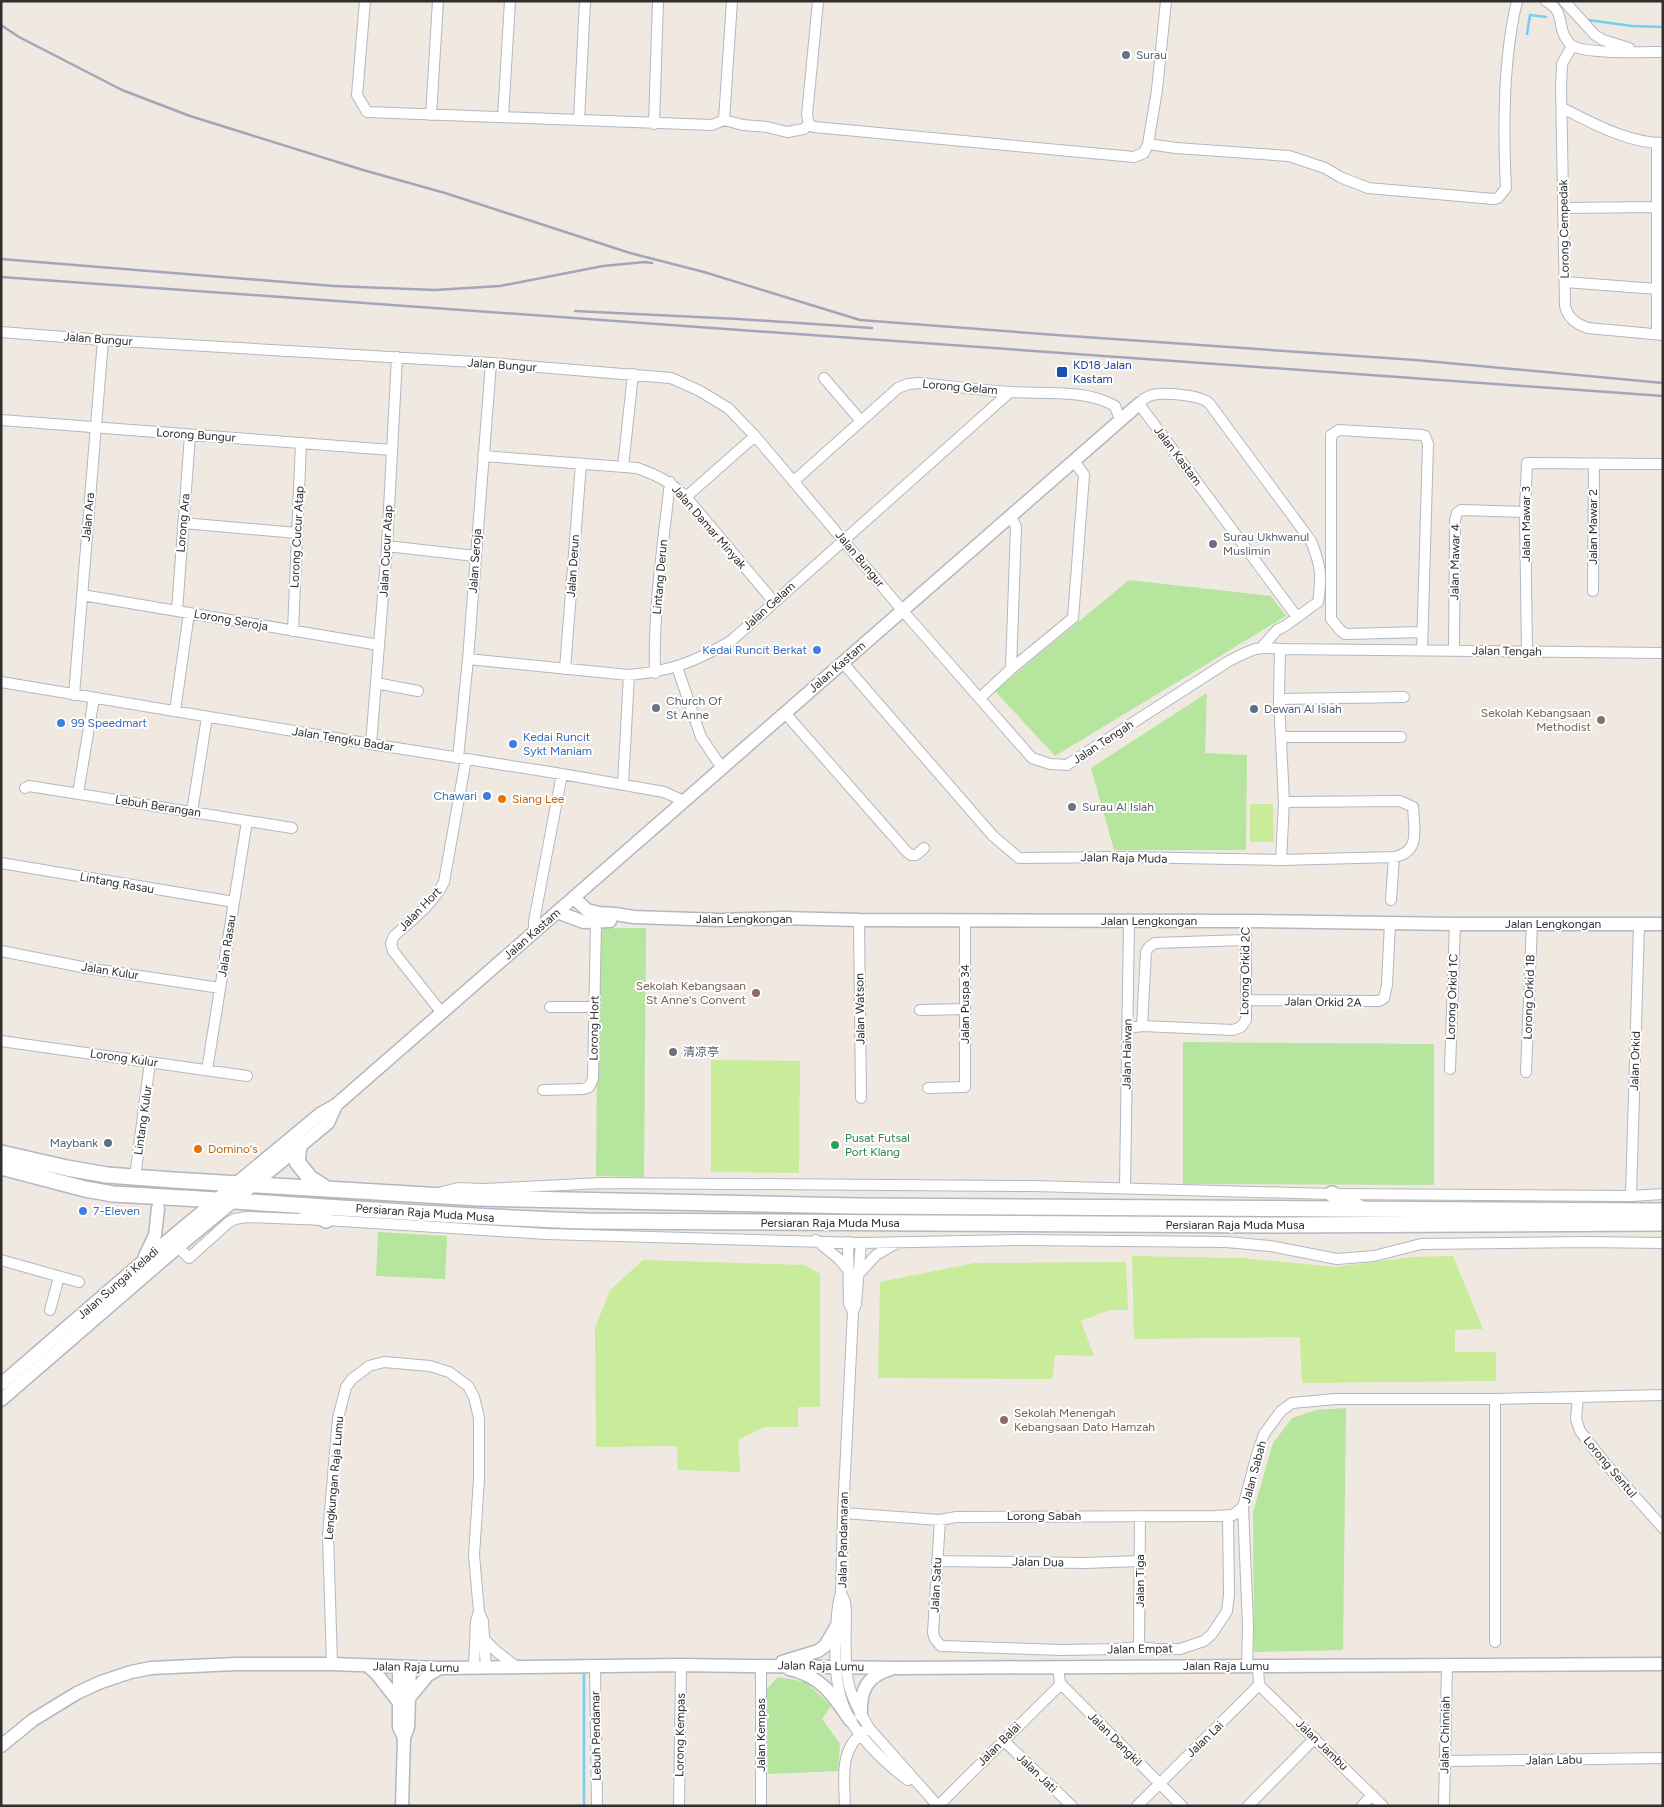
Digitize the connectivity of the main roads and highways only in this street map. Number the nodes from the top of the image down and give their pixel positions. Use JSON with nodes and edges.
{"nodes":[{"id":1,"x":299,"y":1147,"type":"road end"},
{"id":2,"x":1,"y":1152,"type":"edge"},
{"id":3,"x":1,"y":1167,"type":"edge"},
{"id":4,"x":328,"y":1189,"type":"junction"},
{"id":5,"x":1332,"y":1194,"type":"road end"},
{"id":6,"x":300,"y":1204,"type":"junction"},
{"id":7,"x":1362,"y":1209,"type":"junction"},
{"id":8,"x":1663,"y":1211,"type":"edge"},
{"id":9,"x":326,"y":1220,"type":"road end"},
{"id":10,"x":1663,"y":1223,"type":"edge"}],
"edges":[{"from":1,"to":4,"type":"main road"},
{"from":2,"to":4,"type":"main road","name":"Persiaran Raja Muda Musa"},
{"from":3,"to":6,"type":"main road","name":"Persiaran Raja Muda Musa"},
{"from":4,"to":7,"type":"main road","name":"Persiaran Raja Muda Musa"},
{"from":5,"to":7,"type":"main road"},
{"from":6,"to":9,"type":"main road"},
{"from":6,"to":10,"type":"main road","name":"Persiaran Raja Muda Musa"},
{"from":7,"to":8,"type":"main road","name":"Persiaran Raja Muda Musa"}]}
